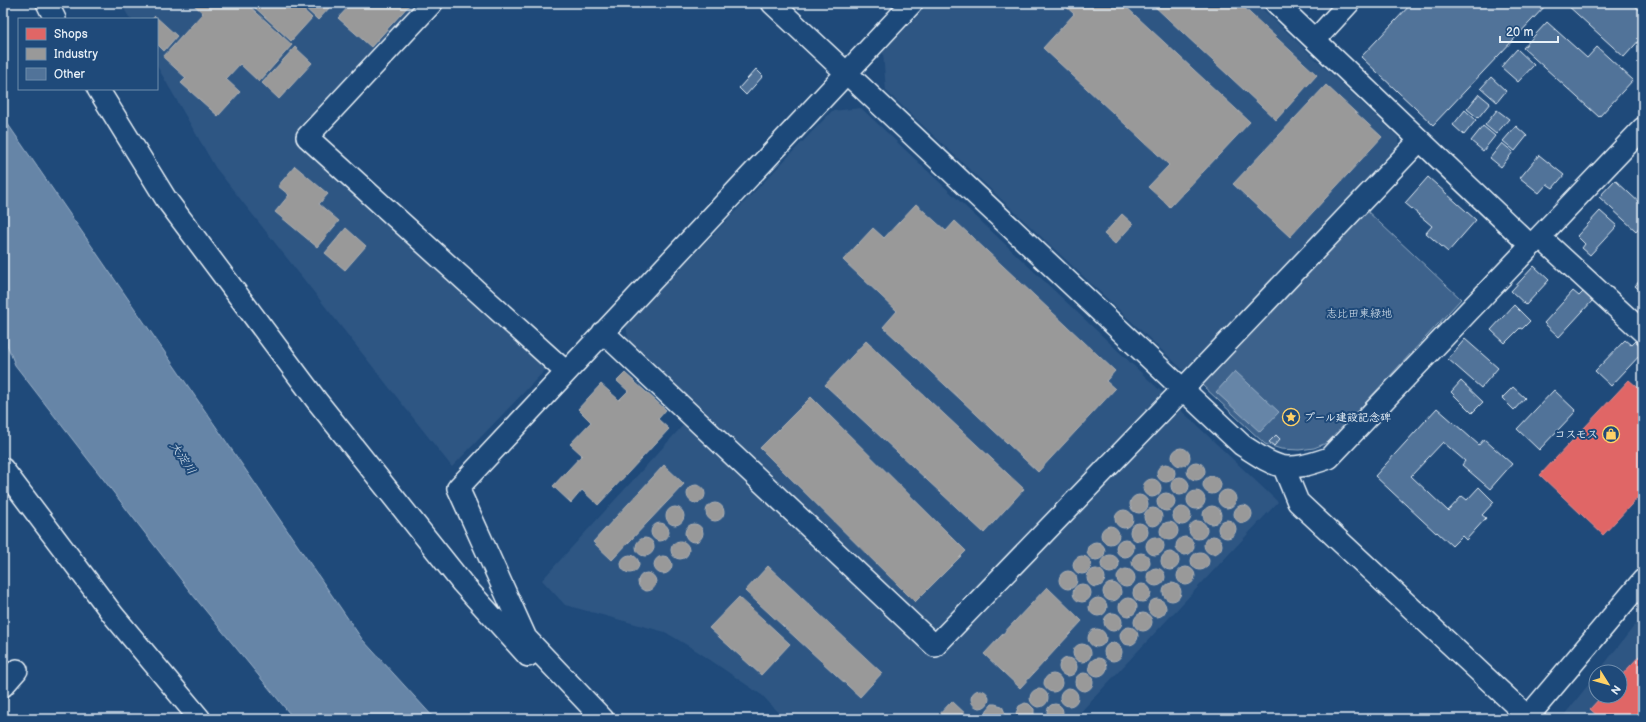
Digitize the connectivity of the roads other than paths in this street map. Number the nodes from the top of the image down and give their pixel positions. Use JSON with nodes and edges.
{"nodes":[{"id":1,"x":47,"y":3,"type":"edge"},
{"id":2,"x":432,"y":3,"type":"edge"},
{"id":3,"x":772,"y":3,"type":"edge"},
{"id":4,"x":912,"y":3,"type":"edge"},
{"id":5,"x":1276,"y":3,"type":"edge"},
{"id":6,"x":1349,"y":3,"type":"edge"},
{"id":7,"x":54,"y":18,"type":"edge"},
{"id":8,"x":1315,"y":40,"type":"junction"},
{"id":9,"x":846,"y":72,"type":"junction"},
{"id":10,"x":99,"y":90,"type":"edge"},
{"id":11,"x":1643,"y":128,"type":"edge"},
{"id":12,"x":1420,"y":140,"type":"junction"},
{"id":13,"x":1535,"y":242,"type":"junction"},
{"id":14,"x":603,"y":332,"type":"junction"},
{"id":15,"x":1643,"y":332,"type":"edge"},
{"id":16,"x":566,"y":372,"type":"junction"},
{"id":17,"x":1182,"y":390,"type":"junction"},
{"id":18,"x":1284,"y":468,"type":"junction"},
{"id":19,"x":3,"y":469,"type":"edge"},
{"id":20,"x":1643,"y":580,"type":"edge"},
{"id":21,"x":17,"y":670,"type":"dead end"},
{"id":22,"x":3,"y":686,"type":"edge"},
{"id":23,"x":1527,"y":718,"type":"edge"},
{"id":24,"x":200,"y":719,"type":"edge"},
{"id":25,"x":586,"y":719,"type":"edge"},
{"id":26,"x":603,"y":719,"type":"edge"}],
"edges":[{"from":1,"to":7,"type":"street"},
{"from":2,"to":16,"type":"street"},
{"from":3,"to":9,"type":"street"},
{"from":4,"to":9,"type":"street"},
{"from":5,"to":8,"type":"street"},
{"from":6,"to":8,"type":"street"},
{"from":8,"to":12,"type":"street"},
{"from":9,"to":14,"type":"street"},
{"from":9,"to":17,"type":"street"},
{"from":10,"to":25,"type":"street"},
{"from":11,"to":13,"type":"street"},
{"from":12,"to":13,"type":"street"},
{"from":12,"to":17,"type":"street"},
{"from":13,"to":15,"type":"street"},
{"from":13,"to":18,"type":"street"},
{"from":14,"to":16,"type":"street"},
{"from":14,"to":17,"type":"street"},
{"from":16,"to":26,"type":"street"},
{"from":17,"to":18,"type":"street"},
{"from":18,"to":23,"type":"street"},
{"from":19,"to":24,"type":"street"},
{"from":20,"to":23,"type":"street"},
{"from":21,"to":22,"type":"street"}]}
